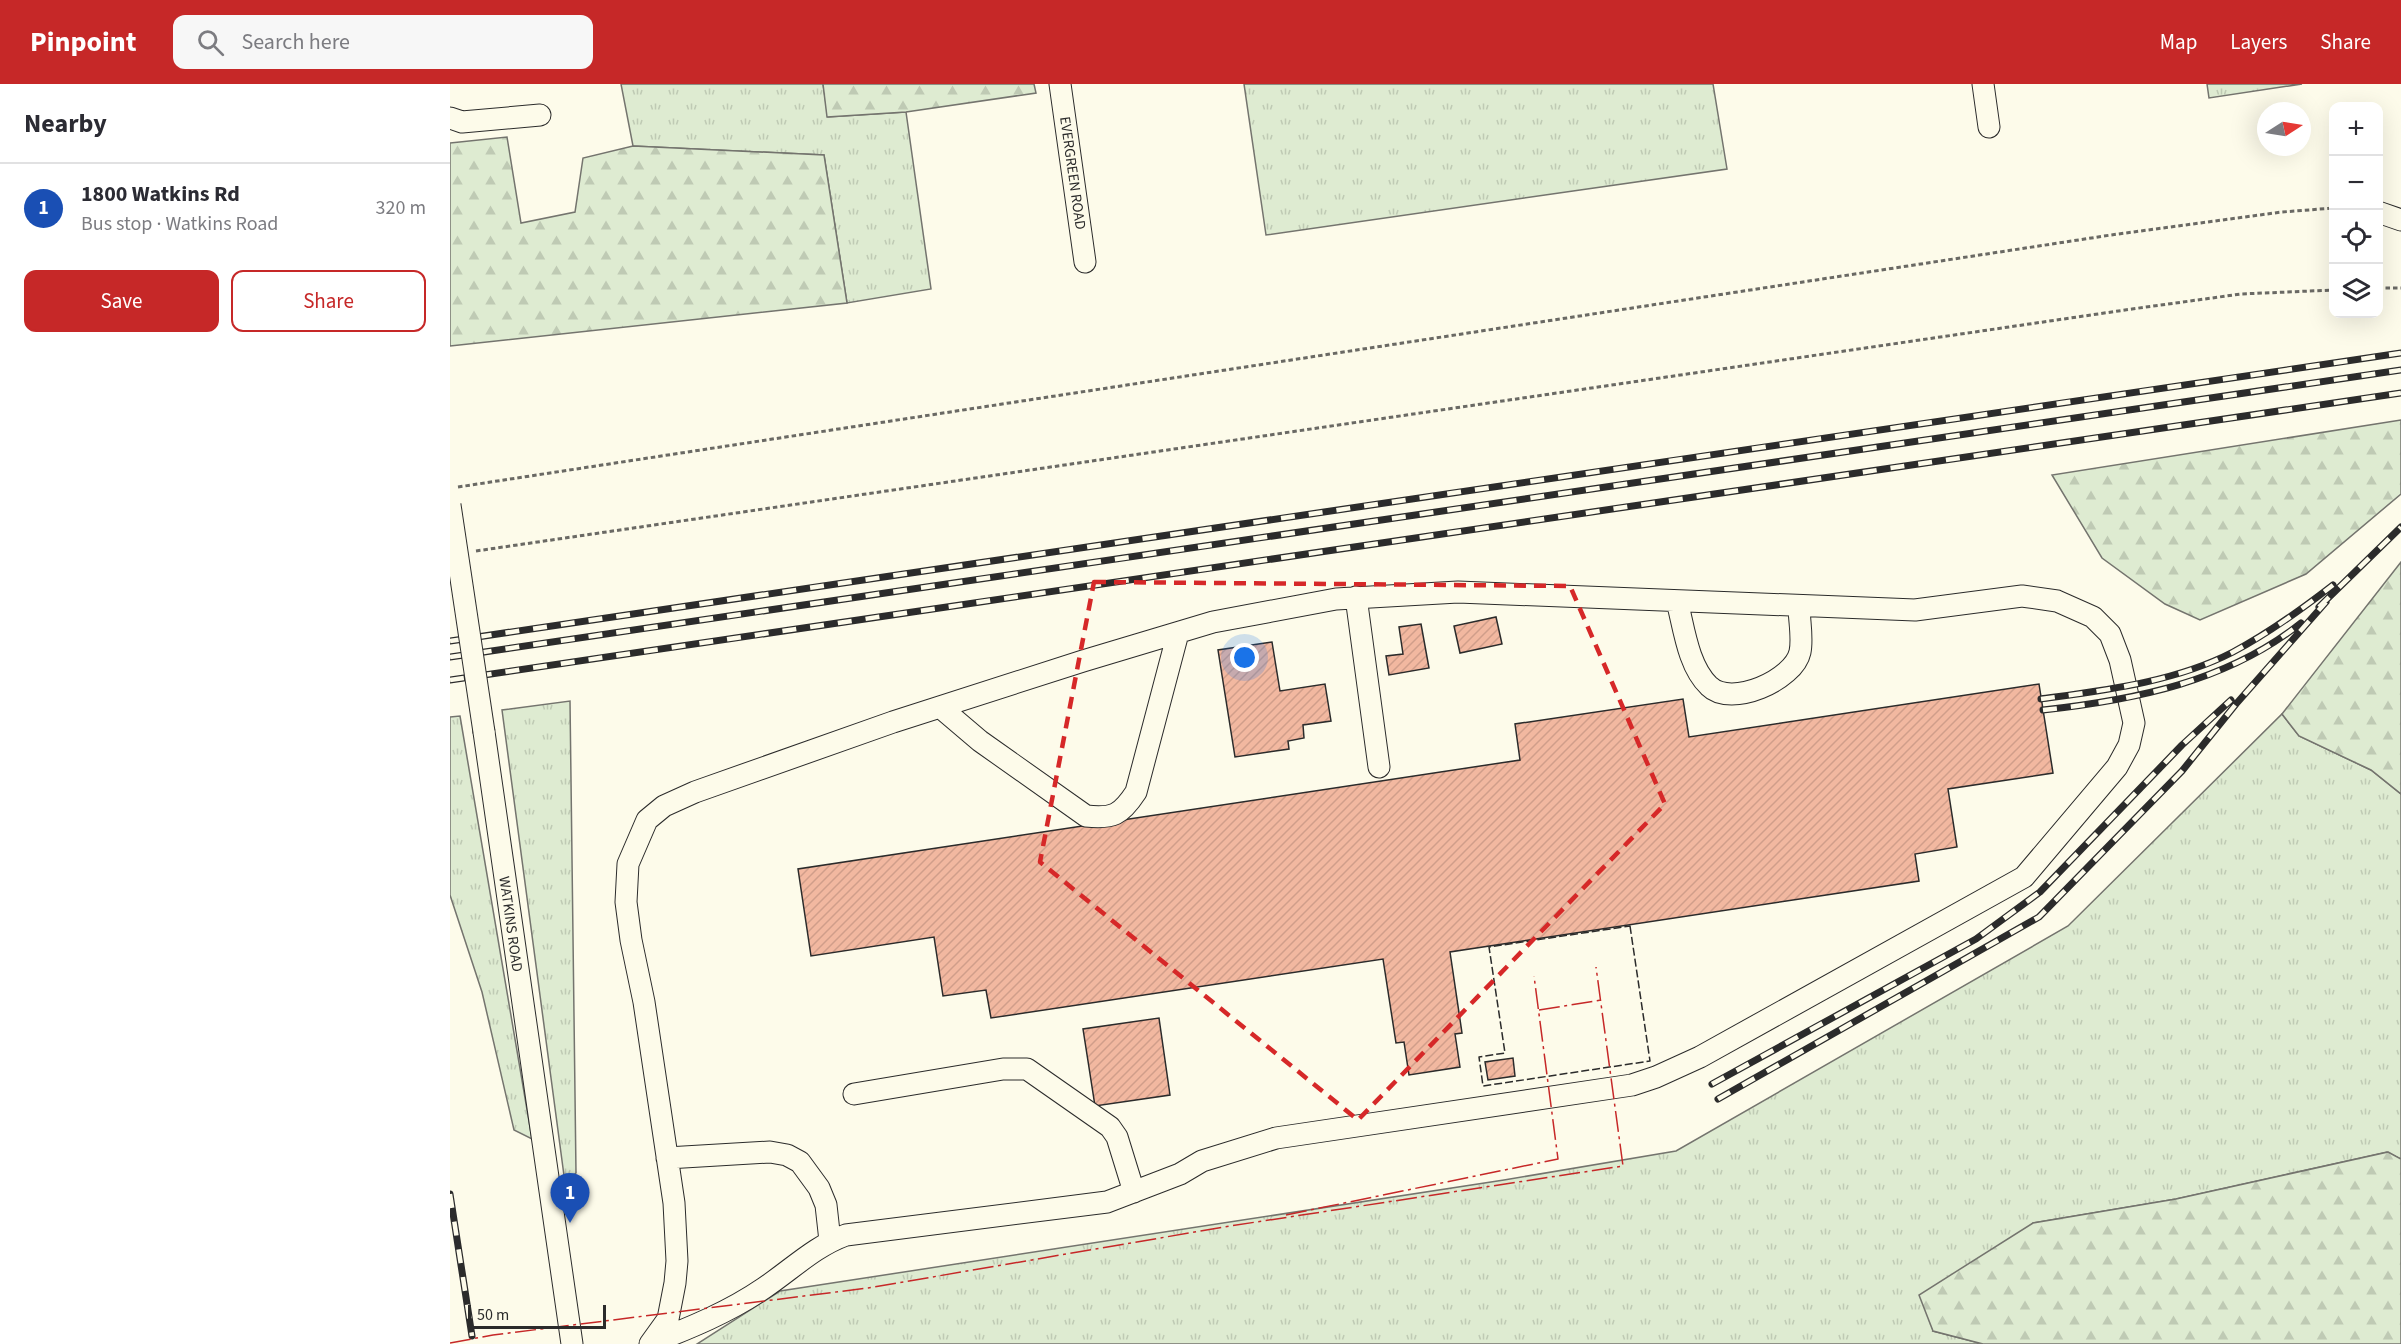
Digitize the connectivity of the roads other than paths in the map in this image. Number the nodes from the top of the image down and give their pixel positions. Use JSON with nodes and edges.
{"nodes":[{"id":1,"x":1060,"y":84,"type":"edge"},
{"id":2,"x":1983,"y":84,"type":"edge"},
{"id":3,"x":540,"y":115,"type":"dead end"},
{"id":4,"x":450,"y":118,"type":"edge"},
{"id":5,"x":1989,"y":127,"type":"dead end"},
{"id":6,"x":2383,"y":214,"type":"edge"},
{"id":7,"x":2401,"y":220,"type":"edge"},
{"id":8,"x":1085,"y":262,"type":"dead end"},
{"id":9,"x":450,"y":504,"type":"edge"},
{"id":10,"x":1356,"y":597,"type":"junction"},
{"id":11,"x":1677,"y":601,"type":"junction"},
{"id":12,"x":1798,"y":606,"type":"junction"},
{"id":13,"x":1178,"y":633,"type":"junction"},
{"id":14,"x":940,"y":707,"type":"junction"},
{"id":15,"x":1378,"y":767,"type":"dead end"},
{"id":16,"x":854,"y":1094,"type":"dead end"},
{"id":17,"x":667,"y":1158,"type":"junction"},
{"id":18,"x":1134,"y":1192,"type":"junction"},
{"id":19,"x":830,"y":1241,"type":"junction"},
{"id":20,"x":572,"y":1344,"type":"edge"},
{"id":21,"x":650,"y":1344,"type":"edge"}],
"edges":[{"from":1,"to":8,"type":"street","name":"EVERGREEN ROAD"},
{"from":2,"to":5,"type":"street"},
{"from":3,"to":4,"type":"street"},
{"from":6,"to":7,"type":"street"},
{"from":9,"to":20,"type":"street","name":"WATKINS ROAD","bridge":true},
{"from":10,"to":11,"type":"street"},
{"from":10,"to":13,"type":"street"},
{"from":10,"to":15,"type":"street"},
{"from":11,"to":12,"type":"street"},
{"from":11,"to":12,"type":"street"},
{"from":12,"to":18,"type":"street"},
{"from":13,"to":14,"type":"street"},
{"from":13,"to":14,"type":"street"},
{"from":14,"to":17,"type":"street"},
{"from":16,"to":18,"type":"street"},
{"from":17,"to":19,"type":"street"},
{"from":17,"to":21,"type":"street"},
{"from":18,"to":19,"type":"street"},
{"from":19,"to":21,"type":"street"}]}
